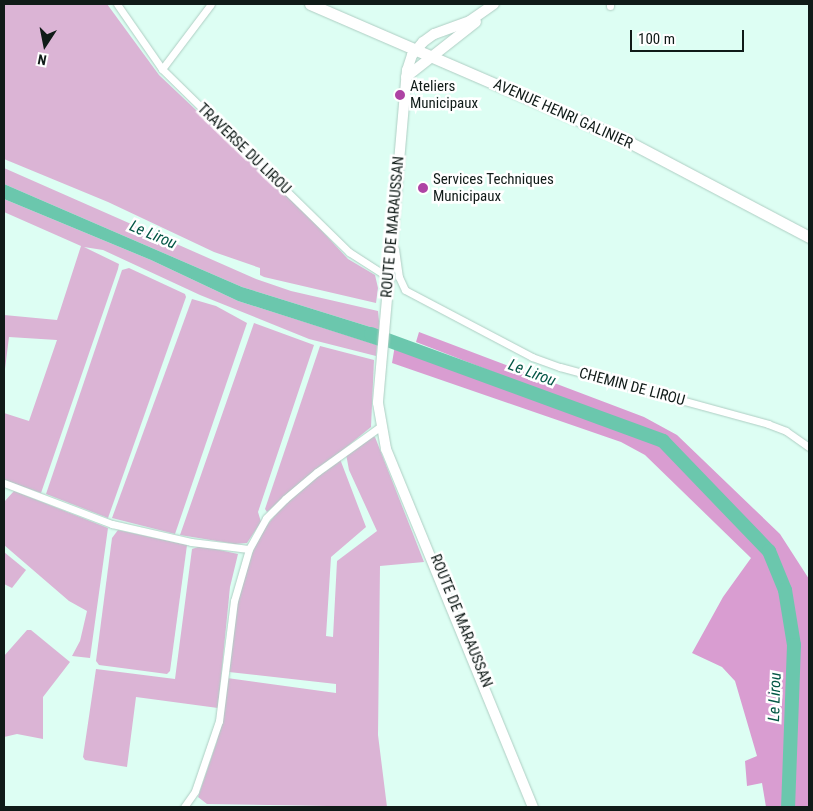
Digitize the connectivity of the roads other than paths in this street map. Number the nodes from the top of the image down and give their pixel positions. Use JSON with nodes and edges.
{"nodes":[{"id":1,"x":117,"y":4,"type":"edge"},
{"id":2,"x":210,"y":4,"type":"edge"},
{"id":3,"x":310,"y":4,"type":"edge"},
{"id":4,"x":494,"y":4,"type":"edge"},
{"id":5,"x":501,"y":4,"type":"edge"},
{"id":6,"x":324,"y":6,"type":"edge"},
{"id":7,"x":416,"y":50,"type":"junction"},
{"id":8,"x":435,"y":58,"type":"junction"},
{"id":9,"x":162,"y":69,"type":"junction"},
{"id":10,"x":406,"y":77,"type":"junction"},
{"id":11,"x":392,"y":232,"type":"junction"},
{"id":12,"x":809,"y":237,"type":"edge"},
{"id":13,"x":388,"y":277,"type":"junction"},
{"id":14,"x":383,"y":431,"type":"junction"},
{"id":15,"x":809,"y":448,"type":"edge"},
{"id":16,"x":4,"y":483,"type":"edge"},
{"id":17,"x":249,"y":549,"type":"junction"},
{"id":18,"x":449,"y":597,"type":"junction"},
{"id":19,"x":184,"y":807,"type":"edge"},
{"id":20,"x":533,"y":807,"type":"edge"},
{"id":21,"x":538,"y":807,"type":"edge"}],
"edges":[{"from":1,"to":9,"type":"street","name":"TRAVERSE DU LIROU"},
{"from":2,"to":9,"type":"street"},
{"from":3,"to":6,"type":"main road","name":"AVENUE HENRI GALINIER"},
{"from":4,"to":7,"type":"main road"},
{"from":5,"to":8,"type":"main road"},
{"from":6,"to":7,"type":"main road","name":"AVENUE HENRI GALINIER"},
{"from":7,"to":8,"type":"main road","name":"AVENUE HENRI GALINIER"},
{"from":7,"to":10,"type":"main road","name":"ROUTE DE MARAUSSAN"},
{"from":8,"to":10,"type":"main road"},
{"from":8,"to":12,"type":"main road","name":"AVENUE HENRI GALINIER"},
{"from":9,"to":13,"type":"street","name":"TRAVERSE DU LIROU"},
{"from":10,"to":11,"type":"main road","name":"ROUTE DE MARAUSSAN"},
{"from":11,"to":13,"type":"main road","name":"ROUTE DE MARAUSSAN"},
{"from":11,"to":15,"type":"street","name":"CHEMIN DE LIROU"},
{"from":13,"to":14,"type":"main road","name":"ROUTE DE MARAUSSAN"},
{"from":14,"to":17,"type":"street"},
{"from":14,"to":18,"type":"main road","name":"ROUTE DE MARAUSSAN"},
{"from":16,"to":17,"type":"street"},
{"from":17,"to":19,"type":"street"},
{"from":18,"to":20,"type":"main road","name":"ROUTE DE MARAUSSAN"},
{"from":18,"to":21,"type":"main road","name":"ROUTE DE MARAUSSAN"}]}
